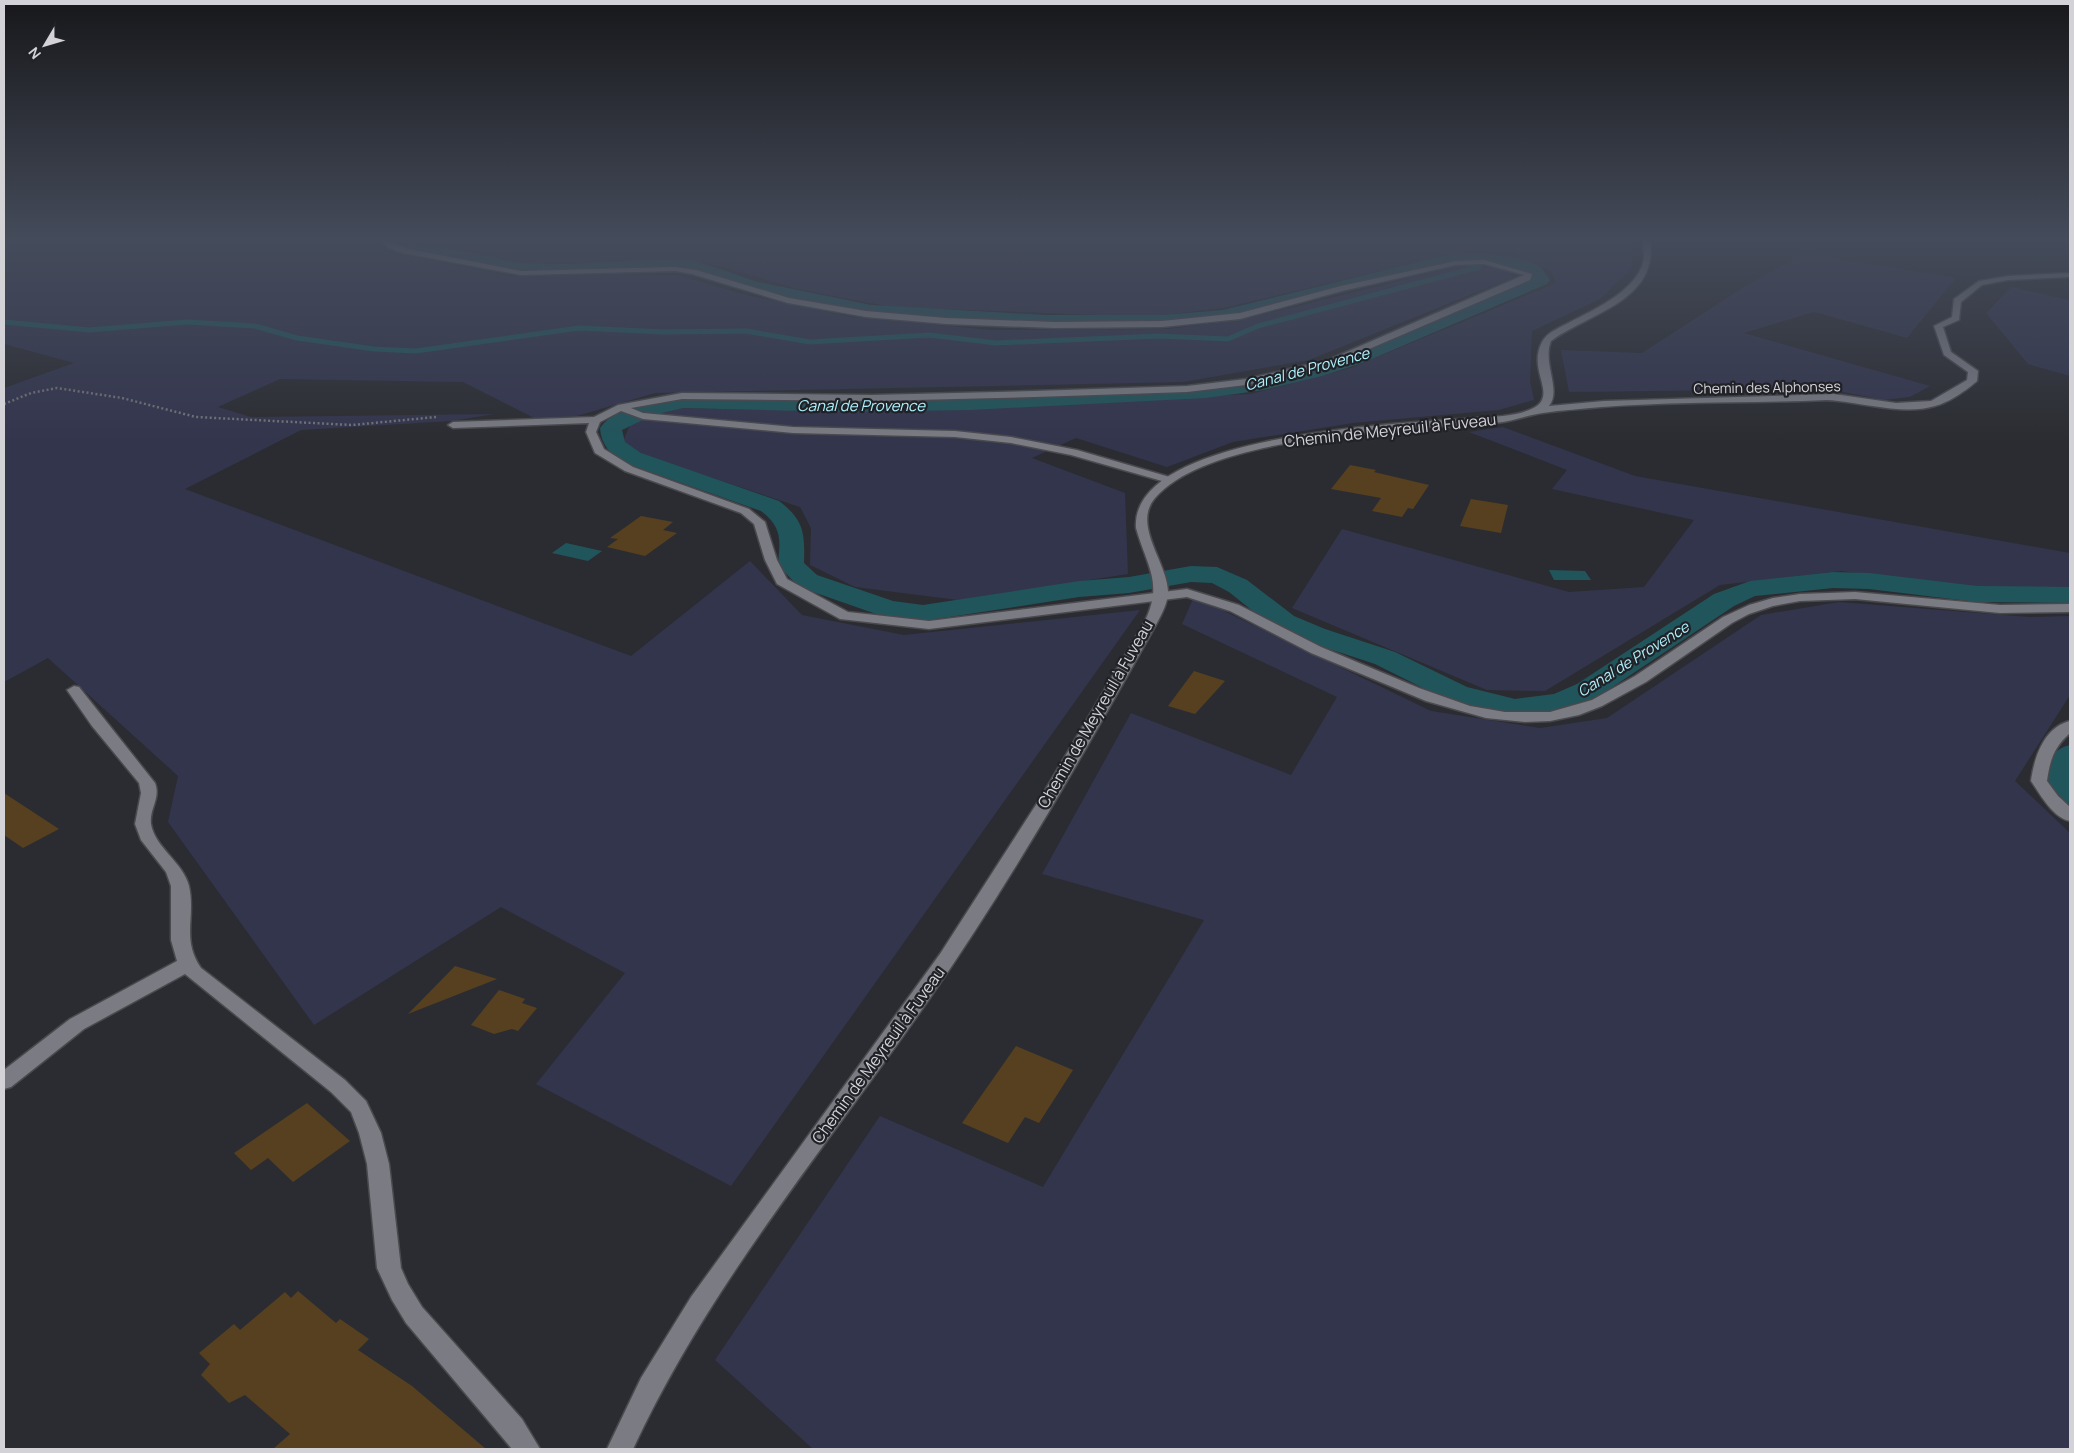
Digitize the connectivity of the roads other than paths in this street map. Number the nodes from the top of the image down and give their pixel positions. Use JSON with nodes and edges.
{"nodes":[{"id":1,"x":831,"y":308,"type":"edge"},
{"id":2,"x":1271,"y":308,"type":"edge"},
{"id":3,"x":1458,"y":308,"type":"edge"},
{"id":4,"x":1603,"y":308,"type":"edge"},
{"id":5,"x":1957,"y":308,"type":"edge"},
{"id":6,"x":626,"y":410,"type":"junction"},
{"id":7,"x":1539,"y":410,"type":"junction"},
{"id":8,"x":596,"y":420,"type":"junction"},
{"id":9,"x":453,"y":425,"type":"dead end"},
{"id":10,"x":1169,"y":480,"type":"junction"},
{"id":11,"x":1162,"y":596,"type":"junction"},
{"id":12,"x":2070,"y":608,"type":"edge"},
{"id":13,"x":74,"y":690,"type":"dead end"},
{"id":14,"x":2070,"y":725,"type":"edge"},
{"id":15,"x":2070,"y":816,"type":"edge"},
{"id":16,"x":187,"y":964,"type":"junction"},
{"id":17,"x":4,"y":1081,"type":"edge"},
{"id":18,"x":527,"y":1449,"type":"edge"},
{"id":19,"x":620,"y":1449,"type":"edge"}],
"edges":[{"from":1,"to":2,"type":"street"},
{"from":3,"to":6,"type":"street"},
{"from":4,"to":7,"type":"street"},
{"from":5,"to":7,"type":"street","name":"Chemin des Alphonses"},
{"from":6,"to":8,"type":"street"},
{"from":6,"to":10,"type":"street"},
{"from":7,"to":10,"type":"street","name":"Chemin de Meyreuil à Fuveau"},
{"from":8,"to":9,"type":"street"},
{"from":8,"to":11,"type":"street"},
{"from":10,"to":11,"type":"street","name":"Chemin de Meyreuil à Fuveau"},
{"from":11,"to":12,"type":"street"},
{"from":11,"to":19,"type":"street","name":"Chemin de Meyreuil à Fuveau"},
{"from":13,"to":16,"type":"street"},
{"from":14,"to":15,"type":"street"},
{"from":16,"to":17,"type":"street"},
{"from":16,"to":18,"type":"street"}]}
